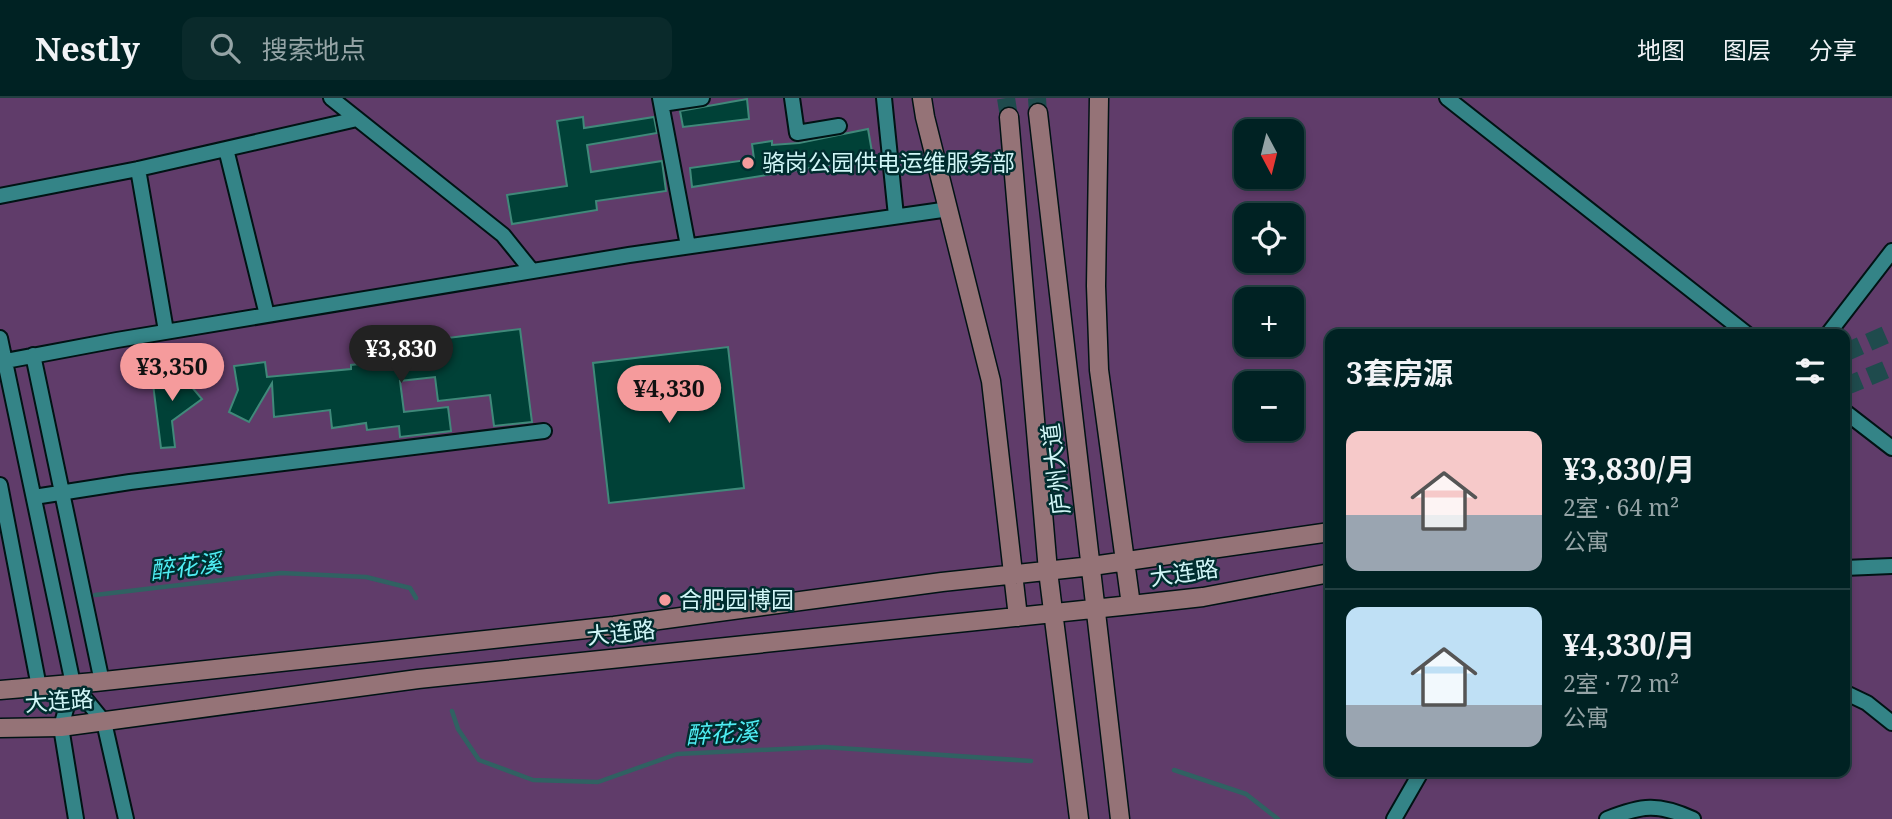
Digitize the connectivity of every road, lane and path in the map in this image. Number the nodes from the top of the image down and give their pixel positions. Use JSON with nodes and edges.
{"nodes":[{"id":1,"x":331,"y":98,"type":"edge"},
{"id":2,"x":702,"y":98,"type":"edge"},
{"id":3,"x":792,"y":98,"type":"edge"},
{"id":4,"x":884,"y":98,"type":"edge"},
{"id":5,"x":922,"y":98,"type":"edge"},
{"id":6,"x":1100,"y":98,"type":"edge"},
{"id":7,"x":1447,"y":98,"type":"edge"},
{"id":8,"x":661,"y":101,"type":"edge"},
{"id":9,"x":1038,"y":113,"type":"tunnel mouth"},
{"id":10,"x":1009,"y":117,"type":"tunnel mouth"},
{"id":11,"x":357,"y":119,"type":"junction"},
{"id":12,"x":839,"y":126,"type":"dead end"},
{"id":13,"x":226,"y":149,"type":"junction"},
{"id":14,"x":138,"y":169,"type":"junction"},
{"id":15,"x":0,"y":196,"type":"edge"},
{"id":16,"x":949,"y":209,"type":"junction"},
{"id":17,"x":897,"y":216,"type":"junction"},
{"id":18,"x":688,"y":246,"type":"junction"},
{"id":19,"x":1892,"y":251,"type":"edge"},
{"id":20,"x":532,"y":271,"type":"junction"},
{"id":21,"x":267,"y":315,"type":"junction"},
{"id":22,"x":1742,"y":329,"type":"edge"},
{"id":23,"x":1832,"y":329,"type":"edge"},
{"id":24,"x":166,"y":331,"type":"junction"},
{"id":25,"x":0,"y":338,"type":"edge"},
{"id":26,"x":33,"y":355,"type":"junction"},
{"id":27,"x":2,"y":361,"type":"edge"},
{"id":28,"x":1850,"y":416,"type":"edge"},
{"id":29,"x":544,"y":431,"type":"dead end"},
{"id":30,"x":1892,"y":448,"type":"edge"},
{"id":31,"x":0,"y":485,"type":"edge"},
{"id":32,"x":62,"y":493,"type":"junction"},
{"id":33,"x":34,"y":497,"type":"junction"},
{"id":34,"x":1325,"y":532,"type":"edge"},
{"id":35,"x":1124,"y":561,"type":"junction"},
{"id":36,"x":1092,"y":566,"type":"junction"},
{"id":37,"x":1892,"y":566,"type":"edge"},
{"id":38,"x":1850,"y":568,"type":"edge"},
{"id":39,"x":1048,"y":570,"type":"junction"},
{"id":40,"x":1014,"y":573,"type":"junction"},
{"id":41,"x":1325,"y":574,"type":"edge"},
{"id":42,"x":1131,"y":605,"type":"junction"},
{"id":43,"x":1095,"y":610,"type":"junction"},
{"id":44,"x":1053,"y":613,"type":"junction"},
{"id":45,"x":1018,"y":617,"type":"junction"},
{"id":46,"x":102,"y":682,"type":"junction"},
{"id":47,"x":73,"y":684,"type":"junction"},
{"id":48,"x":39,"y":687,"type":"junction"},
{"id":49,"x":0,"y":690,"type":"edge"},
{"id":50,"x":1850,"y":695,"type":"edge"},
{"id":51,"x":104,"y":722,"type":"junction"},
{"id":52,"x":1892,"y":723,"type":"edge"},
{"id":53,"x":61,"y":727,"type":"junction"},
{"id":54,"x":0,"y":729,"type":"edge"},
{"id":55,"x":1418,"y":777,"type":"edge"},
{"id":56,"x":76,"y":819,"type":"edge"},
{"id":57,"x":126,"y":819,"type":"edge"},
{"id":58,"x":1079,"y":819,"type":"edge"},
{"id":59,"x":1120,"y":819,"type":"edge"},
{"id":60,"x":1394,"y":819,"type":"edge"},
{"id":61,"x":1606,"y":819,"type":"edge"},
{"id":62,"x":1693,"y":819,"type":"edge"}],
"edges":[{"from":1,"to":11,"type":"street"},
{"from":2,"to":8,"type":"street"},
{"from":3,"to":12,"type":"street"},
{"from":4,"to":17,"type":"street"},
{"from":5,"to":16,"type":"main road"},
{"from":6,"to":35,"type":"main road"},
{"from":7,"to":22,"type":"street"},
{"from":8,"to":18,"type":"street"},
{"from":9,"to":36,"type":"main road","name":"庐州大道"},
{"from":10,"to":39,"type":"main road","name":"庐州大道"},
{"from":11,"to":13,"type":"street"},
{"from":11,"to":20,"type":"street"},
{"from":13,"to":14,"type":"street"},
{"from":13,"to":21,"type":"street"},
{"from":14,"to":15,"type":"street"},
{"from":14,"to":24,"type":"street"},
{"from":16,"to":17,"type":"street"},
{"from":16,"to":40,"type":"main road"},
{"from":17,"to":18,"type":"street"},
{"from":18,"to":20,"type":"street"},
{"from":19,"to":23,"type":"street"},
{"from":20,"to":21,"type":"street"},
{"from":21,"to":24,"type":"street"},
{"from":24,"to":26,"type":"street"},
{"from":25,"to":27,"type":"street"},
{"from":26,"to":27,"type":"street"},
{"from":26,"to":32,"type":"street"},
{"from":27,"to":33,"type":"street"},
{"from":28,"to":30,"type":"street"},
{"from":29,"to":32,"type":"street"},
{"from":31,"to":48,"type":"street"},
{"from":32,"to":33,"type":"street"},
{"from":32,"to":46,"type":"street"},
{"from":33,"to":47,"type":"street"},
{"from":34,"to":35,"type":"main road","name":"大连路"},
{"from":35,"to":36,"type":"main road","name":"大连路"},
{"from":35,"to":42,"type":"main road"},
{"from":36,"to":39,"type":"main road","name":"大连路"},
{"from":36,"to":43,"type":"main road","name":"庐州大道"},
{"from":37,"to":38,"type":"street"},
{"from":39,"to":40,"type":"main road","name":"大连路"},
{"from":39,"to":44,"type":"main road","name":"庐州大道"},
{"from":40,"to":45,"type":"main road"},
{"from":40,"to":46,"type":"main road","name":"大连路"},
{"from":41,"to":42,"type":"main road","name":"大连路"},
{"from":42,"to":43,"type":"main road","name":"大连路"},
{"from":43,"to":44,"type":"main road","name":"大连路"},
{"from":43,"to":59,"type":"main road","name":"庐州大道"},
{"from":44,"to":45,"type":"main road","name":"大连路"},
{"from":44,"to":58,"type":"main road","name":"庐州大道"},
{"from":45,"to":51,"type":"main road","name":"大连路"},
{"from":46,"to":47,"type":"main road","name":"大连路"},
{"from":47,"to":48,"type":"main road","name":"大连路"},
{"from":47,"to":51,"type":"street"},
{"from":47,"to":53,"type":"street"},
{"from":48,"to":49,"type":"main road","name":"大连路"},
{"from":50,"to":52,"type":"street"},
{"from":51,"to":53,"type":"main road","name":"大连路"},
{"from":51,"to":57,"type":"street"},
{"from":53,"to":54,"type":"main road","name":"大连路"},
{"from":53,"to":56,"type":"street"},
{"from":55,"to":60,"type":"street"},
{"from":61,"to":62,"type":"street"}]}
